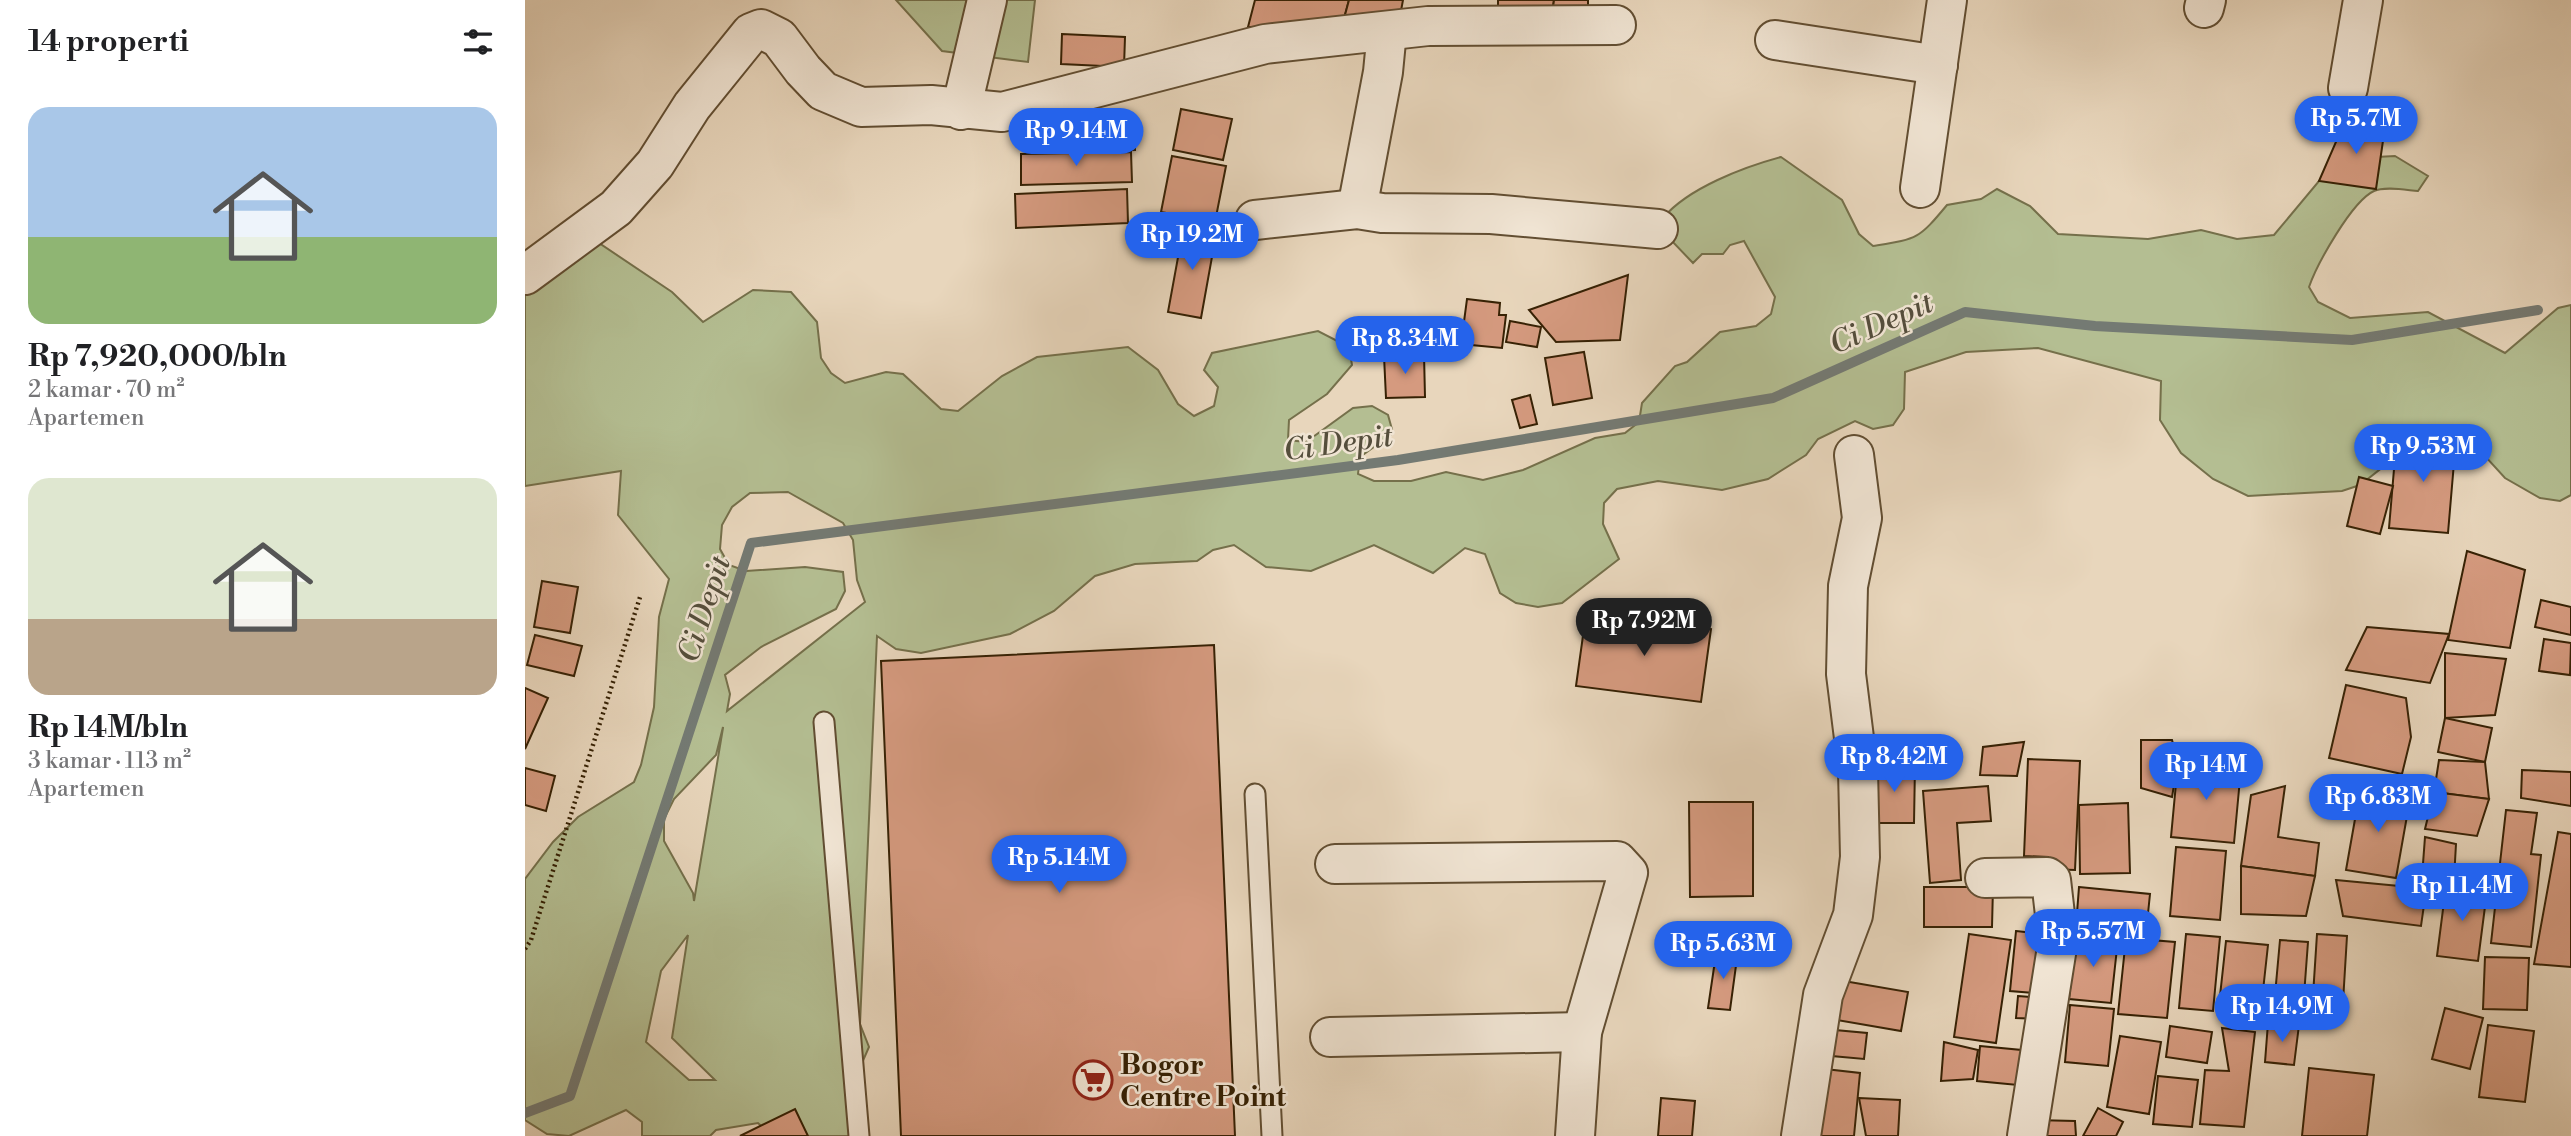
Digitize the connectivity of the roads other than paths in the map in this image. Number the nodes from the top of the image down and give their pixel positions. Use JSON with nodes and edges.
{"nodes":[{"id":1,"x":987,"y":0,"type":"edge"},
{"id":2,"x":1947,"y":0,"type":"edge"},
{"id":3,"x":2363,"y":0,"type":"edge"},
{"id":4,"x":1616,"y":25,"type":"dead end"},
{"id":5,"x":1387,"y":31,"type":"junction"},
{"id":6,"x":1775,"y":40,"type":"dead end"},
{"id":7,"x":1938,"y":65,"type":"junction"},
{"id":8,"x":2348,"y":88,"type":"dead end"},
{"id":9,"x":961,"y":110,"type":"junction"},
{"id":10,"x":1920,"y":188,"type":"dead end"},
{"id":11,"x":1357,"y":209,"type":"junction"},
{"id":12,"x":1255,"y":220,"type":"dead end"},
{"id":13,"x":1658,"y":229,"type":"dead end"},
{"id":14,"x":525,"y":275,"type":"edge"},
{"id":15,"x":1854,"y":455,"type":"dead end"},
{"id":16,"x":824,"y":722,"type":"dead end"},
{"id":17,"x":1255,"y":794,"type":"dead end"},
{"id":18,"x":1335,"y":864,"type":"dead end"},
{"id":19,"x":1985,"y":878,"type":"dead end"},
{"id":20,"x":1582,"y":1032,"type":"junction"},
{"id":21,"x":1330,"y":1037,"type":"dead end"},
{"id":22,"x":859,"y":1136,"type":"edge"},
{"id":23,"x":1272,"y":1136,"type":"edge"},
{"id":24,"x":1575,"y":1136,"type":"edge"},
{"id":25,"x":1801,"y":1136,"type":"edge"},
{"id":26,"x":2027,"y":1136,"type":"edge"}],
"edges":[{"from":1,"to":9,"type":"street"},
{"from":2,"to":7,"type":"street"},
{"from":3,"to":8,"type":"street"},
{"from":4,"to":5,"type":"street"},
{"from":5,"to":9,"type":"street"},
{"from":5,"to":11,"type":"street"},
{"from":6,"to":7,"type":"street"},
{"from":7,"to":10,"type":"street"},
{"from":9,"to":14,"type":"street"},
{"from":11,"to":12,"type":"street"},
{"from":11,"to":13,"type":"street"},
{"from":15,"to":25,"type":"street"},
{"from":16,"to":22,"type":"lane"},
{"from":17,"to":23,"type":"lane"},
{"from":18,"to":20,"type":"street"},
{"from":19,"to":26,"type":"street"},
{"from":20,"to":21,"type":"street"},
{"from":20,"to":24,"type":"street"}]}
